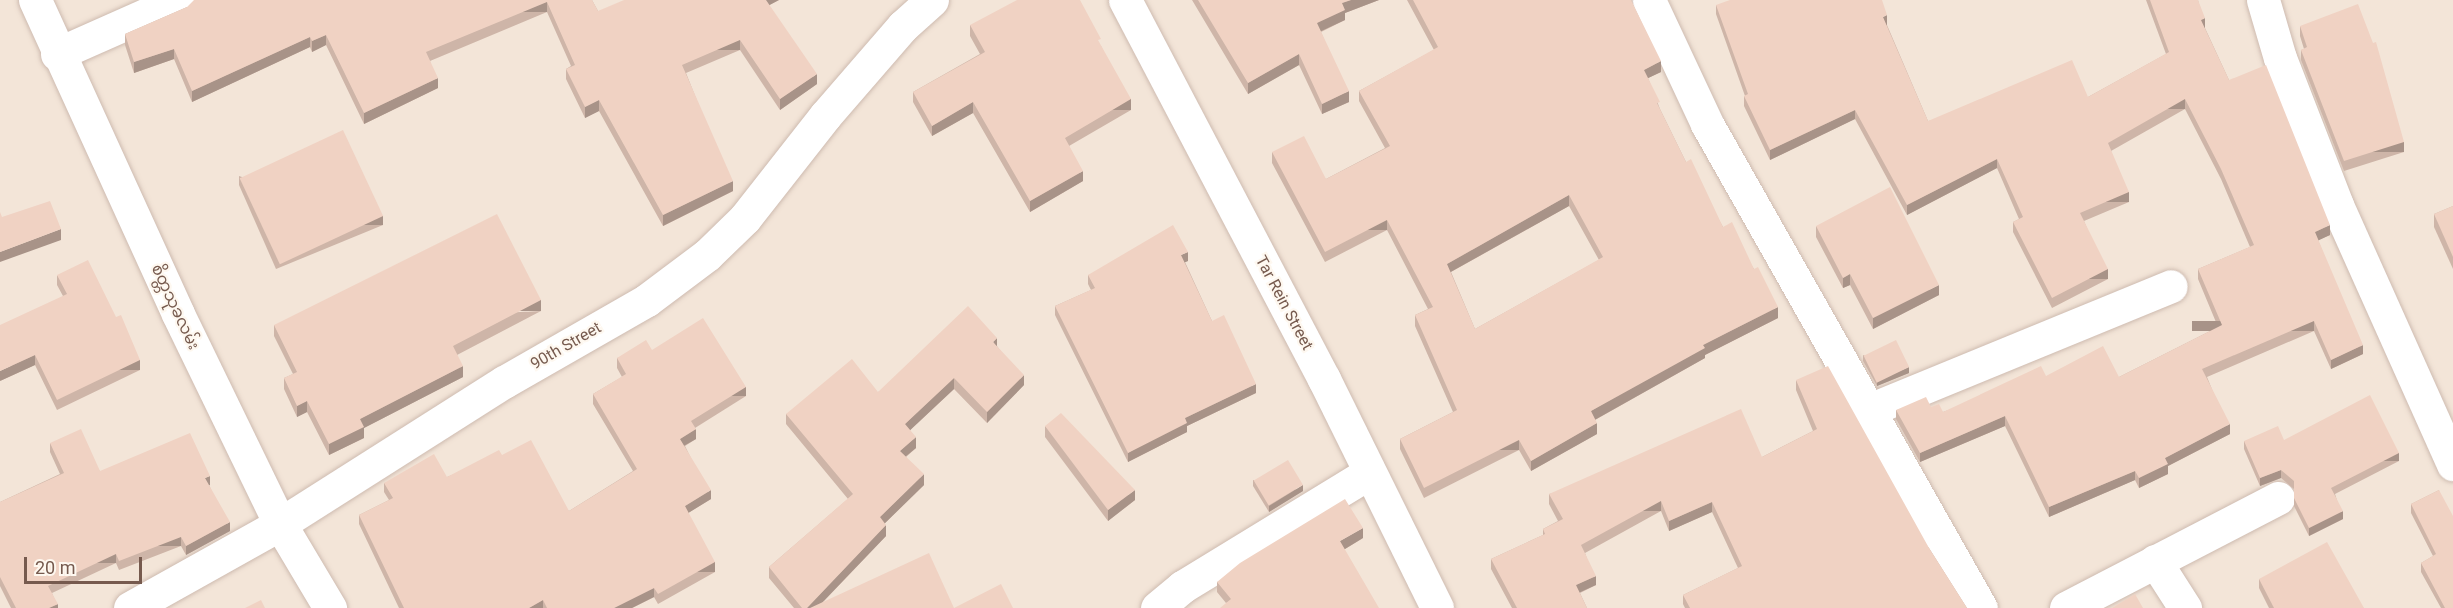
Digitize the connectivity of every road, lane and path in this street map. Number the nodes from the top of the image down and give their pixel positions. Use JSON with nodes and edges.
{"nodes":[{"id":1,"x":35,"y":0,"type":"edge"},
{"id":2,"x":179,"y":0,"type":"edge"},
{"id":3,"x":932,"y":0,"type":"edge"},
{"id":4,"x":1125,"y":0,"type":"edge"},
{"id":5,"x":1650,"y":0,"type":"edge"},
{"id":6,"x":2263,"y":0,"type":"edge"},
{"id":7,"x":57,"y":54,"type":"junction"},
{"id":8,"x":2171,"y":286,"type":"dead end"},
{"id":9,"x":1869,"y":410,"type":"junction"},
{"id":10,"x":2453,"y":464,"type":"edge"},
{"id":11,"x":1369,"y":472,"type":"junction"},
{"id":12,"x":2278,"y":498,"type":"dead end"},
{"id":13,"x":280,"y":524,"type":"junction"},
{"id":14,"x":2155,"y":561,"type":"junction"},
{"id":15,"x":130,"y":608,"type":"edge"},
{"id":16,"x":330,"y":608,"type":"edge"},
{"id":17,"x":1157,"y":608,"type":"edge"},
{"id":18,"x":1437,"y":608,"type":"edge"},
{"id":19,"x":1981,"y":608,"type":"edge"},
{"id":20,"x":2066,"y":608,"type":"edge"},
{"id":21,"x":2185,"y":608,"type":"edge"}],
"edges":[{"from":1,"to":7,"type":"street","name":"စိတ္တသုခလမ်း"},
{"from":2,"to":7,"type":"street"},
{"from":3,"to":13,"type":"street","name":"90th Street"},
{"from":4,"to":11,"type":"street","name":"Tar Rein Street"},
{"from":5,"to":9,"type":"street"},
{"from":6,"to":10,"type":"street"},
{"from":7,"to":13,"type":"street","name":"စိတ္တသုခလမ်း"},
{"from":8,"to":9,"type":"street"},
{"from":9,"to":19,"type":"street"},
{"from":11,"to":17,"type":"street"},
{"from":11,"to":18,"type":"street","name":"Tar Rein Street"},
{"from":12,"to":14,"type":"street"},
{"from":13,"to":15,"type":"street","name":"90th Street"},
{"from":13,"to":16,"type":"street","name":"စိတ္တသုခလမ်း"},
{"from":14,"to":20,"type":"street"},
{"from":14,"to":21,"type":"street"}]}
